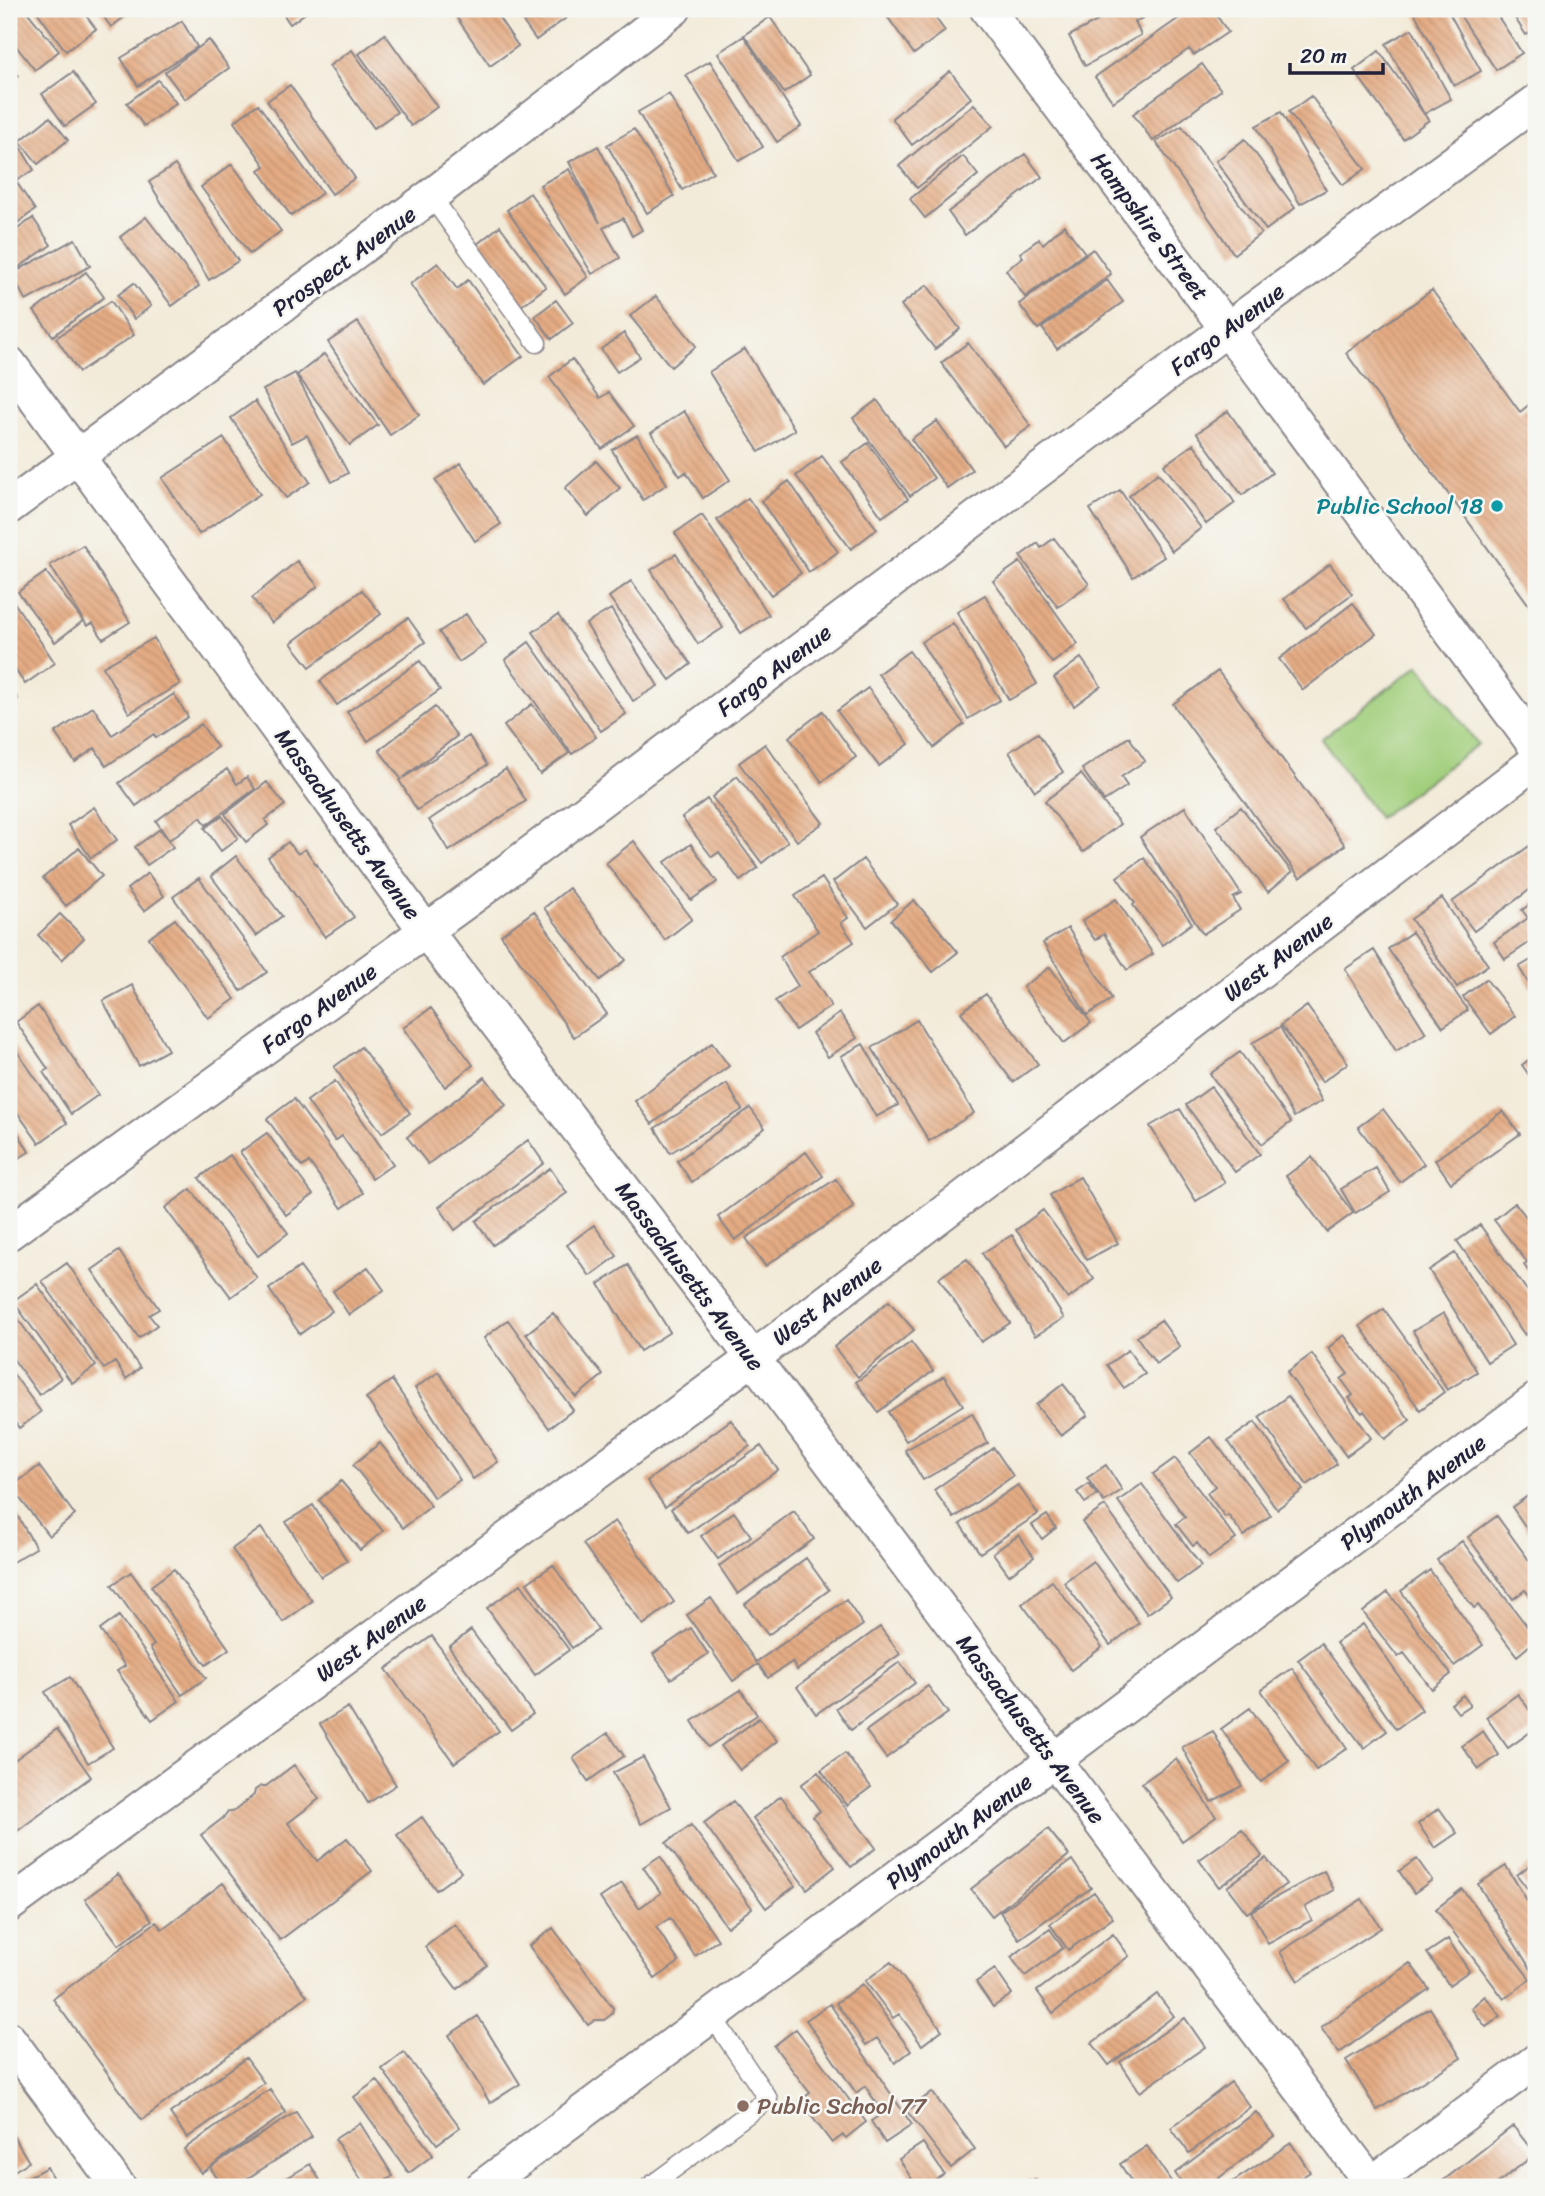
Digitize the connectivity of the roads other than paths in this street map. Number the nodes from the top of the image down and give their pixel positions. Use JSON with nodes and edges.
{"nodes":[{"id":1,"x":674,"y":9,"type":"edge"},
{"id":2,"x":987,"y":9,"type":"edge"},
{"id":3,"x":1536,"y":102,"type":"edge"},
{"id":4,"x":431,"y":196,"type":"junction"},
{"id":5,"x":1227,"y":328,"type":"junction"},
{"id":6,"x":537,"y":343,"type":"dead end"},
{"id":7,"x":9,"y":363,"type":"edge"},
{"id":8,"x":78,"y":456,"type":"junction"},
{"id":9,"x":9,"y":507,"type":"edge"},
{"id":10,"x":1536,"y":747,"type":"edge"},
{"id":11,"x":1536,"y":761,"type":"edge"},
{"id":12,"x":425,"y":930,"type":"junction"},
{"id":13,"x":9,"y":1234,"type":"edge"},
{"id":14,"x":753,"y":1358,"type":"junction"},
{"id":15,"x":1536,"y":1400,"type":"edge"},
{"id":16,"x":1054,"y":1760,"type":"junction"},
{"id":17,"x":9,"y":1905,"type":"edge"},
{"id":18,"x":712,"y":2016,"type":"junction"},
{"id":19,"x":9,"y":2039,"type":"edge"},
{"id":20,"x":1536,"y":2061,"type":"edge"},
{"id":21,"x":1371,"y":2186,"type":"edge"},
{"id":22,"x":119,"y":2187,"type":"edge"},
{"id":23,"x":482,"y":2187,"type":"edge"},
{"id":24,"x":649,"y":2187,"type":"edge"}],
"edges":[{"from":1,"to":4,"type":"street","name":"Prospect Avenue"},
{"from":2,"to":5,"type":"street","name":"Hampshire Street"},
{"from":3,"to":5,"type":"street","name":"Fargo Avenue"},
{"from":4,"to":6,"type":"lane"},
{"from":4,"to":8,"type":"street","name":"Prospect Avenue"},
{"from":5,"to":10,"type":"street","name":"Hampshire Street"},
{"from":5,"to":12,"type":"street","name":"Fargo Avenue"},
{"from":7,"to":8,"type":"street","name":"Massachusetts Avenue"},
{"from":8,"to":9,"type":"street","name":"Prospect Avenue"},
{"from":8,"to":12,"type":"street","name":"Massachusetts Avenue"},
{"from":11,"to":14,"type":"street","name":"West Avenue"},
{"from":12,"to":13,"type":"street","name":"Fargo Avenue"},
{"from":12,"to":14,"type":"street","name":"Massachusetts Avenue"},
{"from":14,"to":16,"type":"street","name":"Massachusetts Avenue"},
{"from":14,"to":17,"type":"street","name":"West Avenue"},
{"from":15,"to":16,"type":"street","name":"Plymouth Avenue"},
{"from":16,"to":18,"type":"street","name":"Plymouth Avenue"},
{"from":16,"to":21,"type":"street","name":"Massachusetts Avenue"},
{"from":18,"to":23,"type":"street","name":"Plymouth Avenue"},
{"from":18,"to":24,"type":"lane"},
{"from":19,"to":22,"type":"street"},
{"from":20,"to":21,"type":"street"}]}
